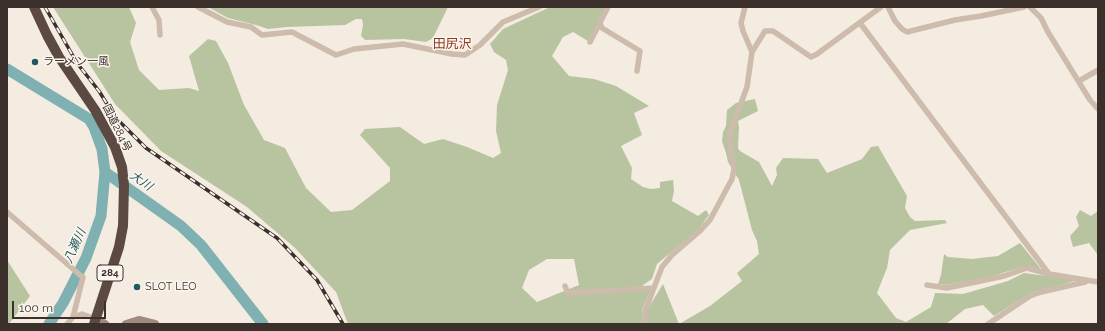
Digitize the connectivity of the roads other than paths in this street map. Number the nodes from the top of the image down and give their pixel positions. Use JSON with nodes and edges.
{"nodes":[{"id":1,"x":34,"y":7,"type":"edge"},
{"id":2,"x":152,"y":7,"type":"edge"},
{"id":3,"x":198,"y":7,"type":"edge"},
{"id":4,"x":539,"y":7,"type":"edge"},
{"id":5,"x":608,"y":7,"type":"edge"},
{"id":6,"x":745,"y":7,"type":"edge"},
{"id":7,"x":880,"y":7,"type":"edge"},
{"id":8,"x":888,"y":7,"type":"edge"},
{"id":9,"x":1024,"y":7,"type":"edge"},
{"id":10,"x":1030,"y":7,"type":"edge"},
{"id":11,"x":600,"y":23,"type":"junction"},
{"id":12,"x":860,"y":23,"type":"junction"},
{"id":13,"x":160,"y":35,"type":"dead end"},
{"id":14,"x":590,"y":42,"type":"dead end"},
{"id":15,"x":752,"y":52,"type":"junction"},
{"id":16,"x":1098,"y":70,"type":"edge"},
{"id":17,"x":637,"y":71,"type":"dead end"},
{"id":18,"x":1079,"y":81,"type":"junction"},
{"id":19,"x":1098,"y":110,"type":"edge"},
{"id":20,"x":7,"y":212,"type":"edge"},
{"id":21,"x":1049,"y":274,"type":"junction"},
{"id":22,"x":1090,"y":281,"type":"junction"},
{"id":23,"x":1098,"y":282,"type":"edge"},
{"id":24,"x":927,"y":285,"type":"dead end"},
{"id":25,"x":565,"y":286,"type":"dead end"},
{"id":26,"x":654,"y":288,"type":"junction"},
{"id":27,"x":73,"y":317,"type":"junction"},
{"id":28,"x":98,"y":322,"type":"edge"},
{"id":29,"x":67,"y":324,"type":"edge"},
{"id":30,"x":126,"y":324,"type":"edge"},
{"id":31,"x":155,"y":324,"type":"edge"},
{"id":32,"x":645,"y":324,"type":"edge"},
{"id":33,"x":988,"y":324,"type":"edge"}],
"edges":[{"from":1,"to":28,"type":"highway","name":"国道284号","number":"284"},
{"from":2,"to":13,"type":"street"},
{"from":3,"to":4,"type":"street"},
{"from":5,"to":11,"type":"street"},
{"from":6,"to":15,"type":"street"},
{"from":7,"to":12,"type":"street"},
{"from":8,"to":9,"type":"street"},
{"from":10,"to":18,"type":"street"},
{"from":11,"to":14,"type":"street"},
{"from":11,"to":17,"type":"street"},
{"from":12,"to":15,"type":"street"},
{"from":12,"to":21,"type":"street"},
{"from":15,"to":26,"type":"street"},
{"from":16,"to":18,"type":"street"},
{"from":18,"to":19,"type":"street"},
{"from":20,"to":27,"type":"street"},
{"from":21,"to":22,"type":"street"},
{"from":21,"to":24,"type":"street"},
{"from":22,"to":23,"type":"street"},
{"from":22,"to":33,"type":"street"},
{"from":25,"to":26,"type":"street"},
{"from":26,"to":32,"type":"street"},
{"from":27,"to":28,"type":"street"},
{"from":27,"to":29,"type":"street"},
{"from":30,"to":31,"type":"street"}]}
